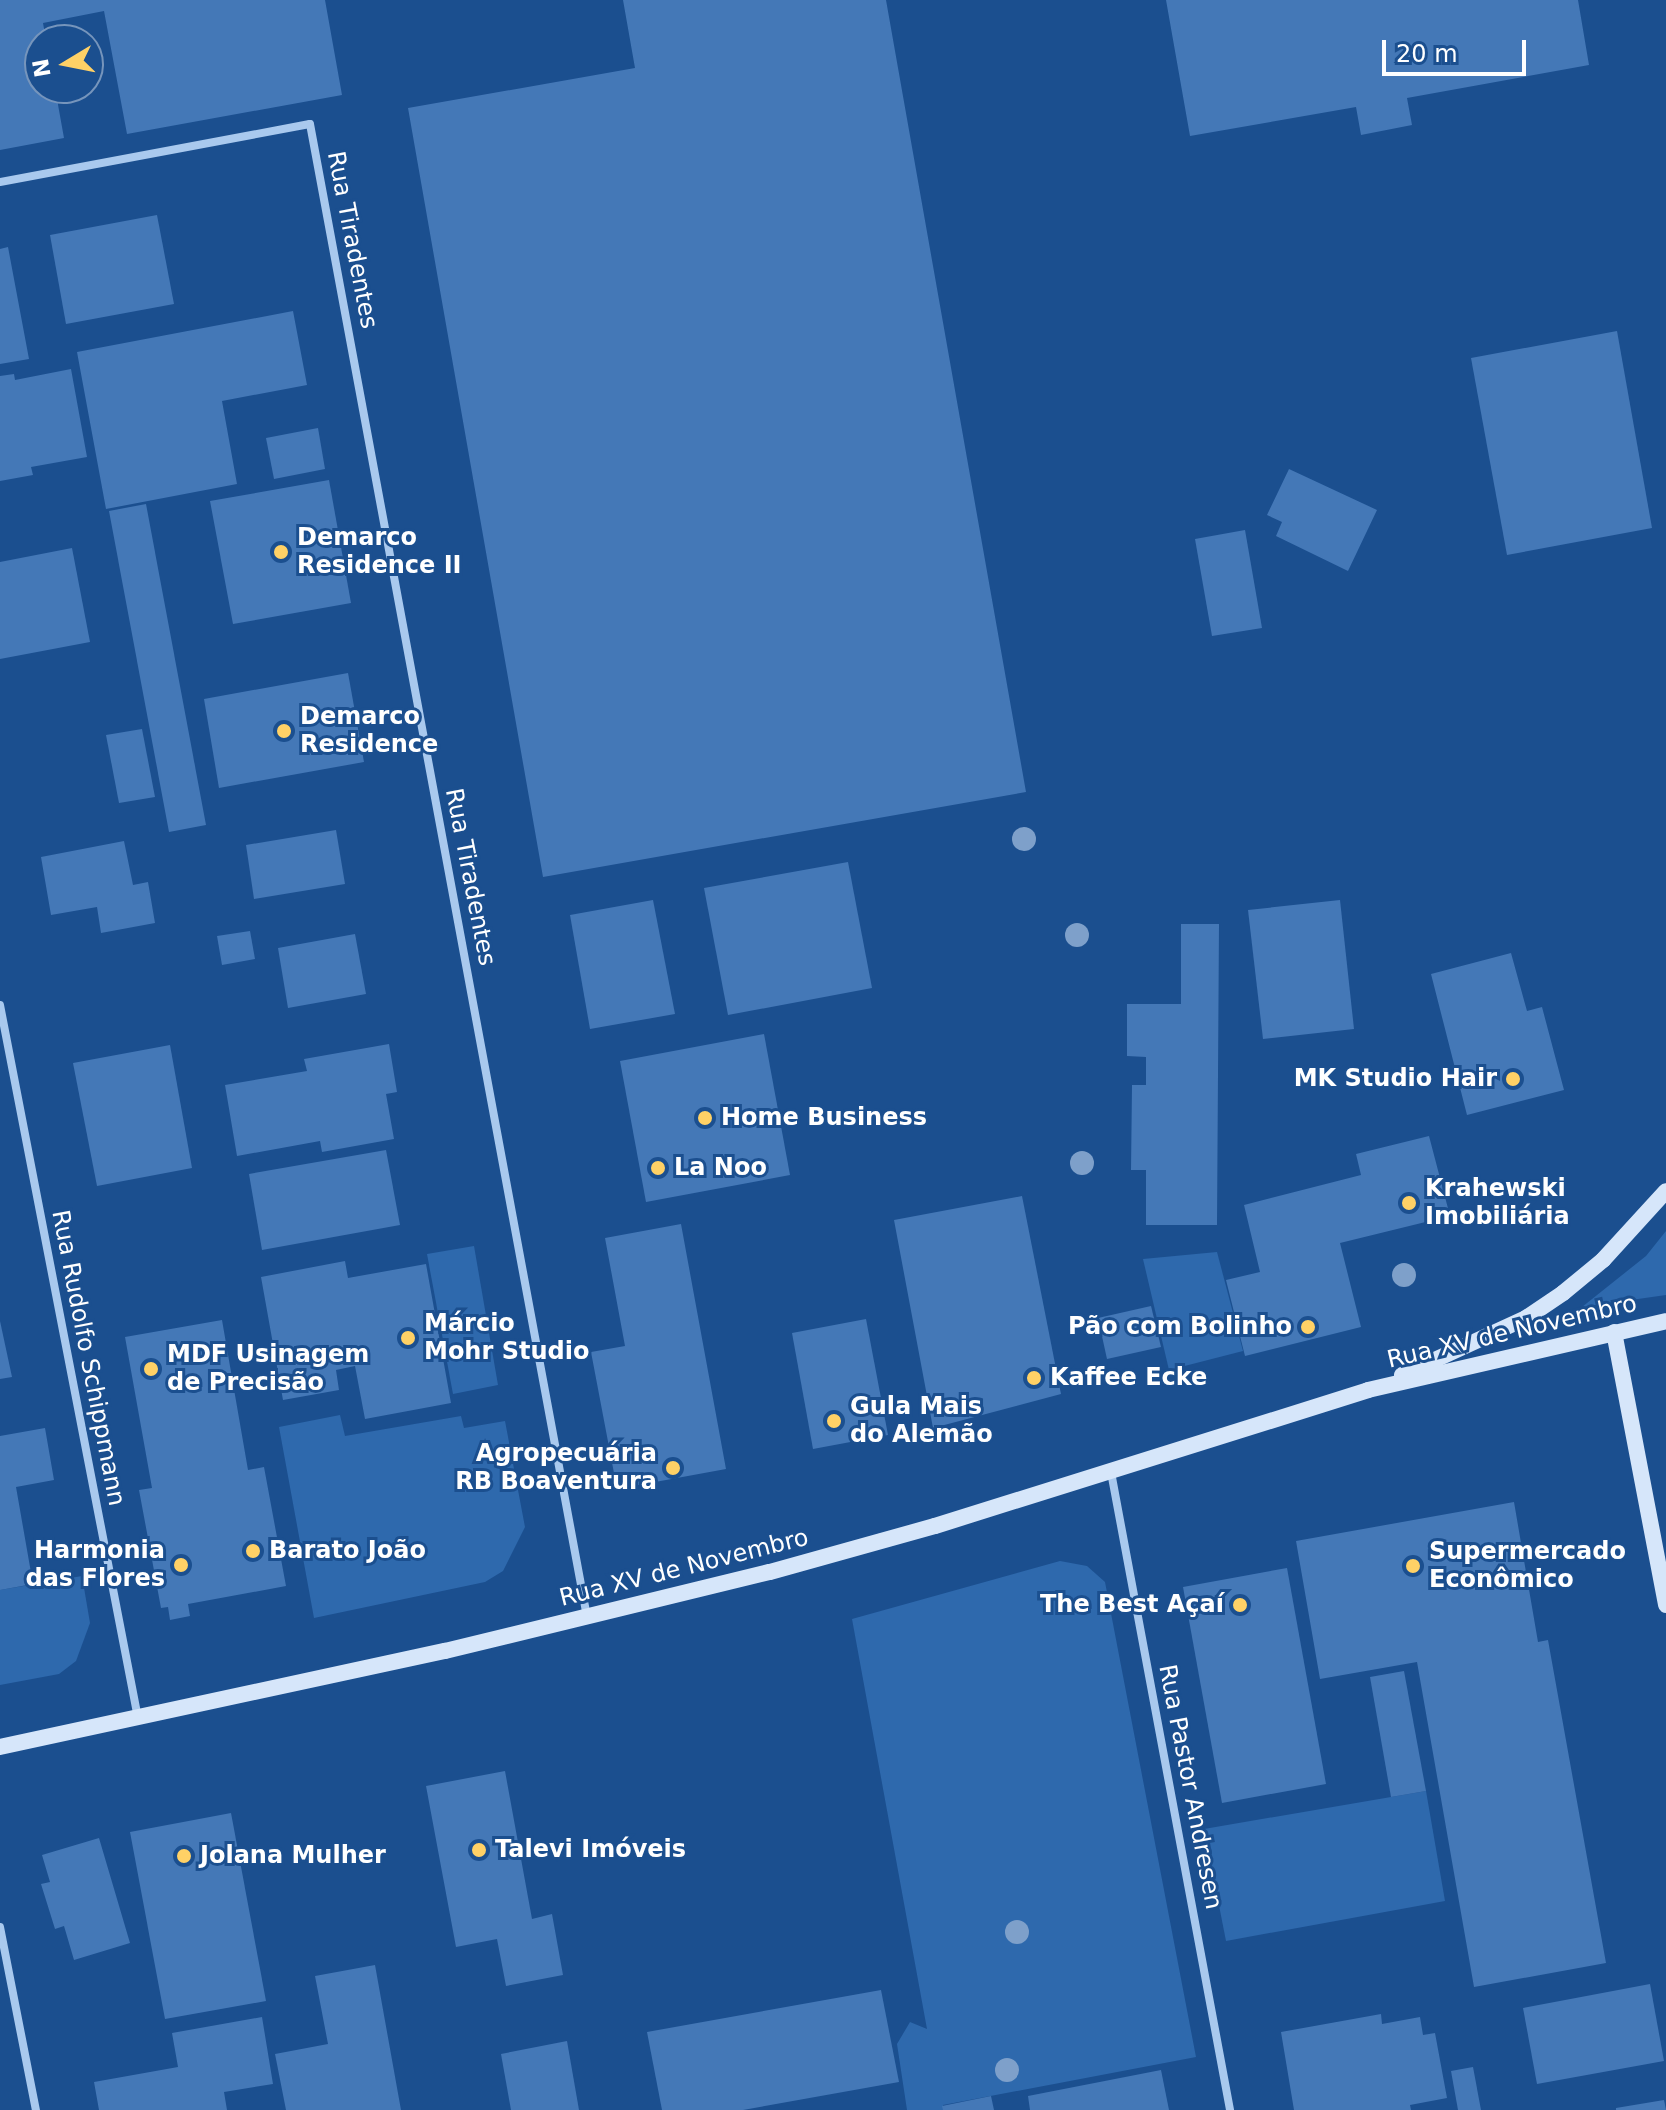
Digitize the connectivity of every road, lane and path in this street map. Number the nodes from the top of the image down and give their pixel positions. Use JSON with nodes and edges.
{"nodes":[{"id":1,"x":0,"y":182,"type":"edge"},
{"id":2,"x":0,"y":1005,"type":"edge"},
{"id":3,"x":1666,"y":1191,"type":"edge"},
{"id":4,"x":1666,"y":1321,"type":"edge"},
{"id":5,"x":1614,"y":1332,"type":"junction"},
{"id":6,"x":1368,"y":1390,"type":"junction"},
{"id":7,"x":1111,"y":1472,"type":"junction"},
{"id":8,"x":1666,"y":1605,"type":"edge"},
{"id":9,"x":587,"y":1618,"type":"junction"},
{"id":10,"x":138,"y":1718,"type":"junction"},
{"id":11,"x":0,"y":1747,"type":"edge"},
{"id":12,"x":0,"y":1927,"type":"edge"},
{"id":13,"x":36,"y":2110,"type":"edge"},
{"id":14,"x":1230,"y":2110,"type":"edge"}],
"edges":[{"from":1,"to":9,"type":"street","name":"Rua Tiradentes"},
{"from":2,"to":10,"type":"street","name":"Rua Rudolfo Schippmann"},
{"from":3,"to":6,"type":"main road","name":"Rua XV de Novembro"},
{"from":4,"to":5,"type":"main road","name":"Rua XV de Novembro"},
{"from":5,"to":6,"type":"main road","name":"Rua XV de Novembro"},
{"from":5,"to":8,"type":"main road"},
{"from":6,"to":7,"type":"main road","name":"Rua XV de Novembro"},
{"from":7,"to":9,"type":"main road","name":"Rua XV de Novembro"},
{"from":7,"to":14,"type":"street","name":"Rua Pastor Andresen"},
{"from":9,"to":10,"type":"main road","name":"Rua XV de Novembro"},
{"from":10,"to":11,"type":"main road","name":"Rua XV de Novembro"},
{"from":12,"to":13,"type":"street"}]}
